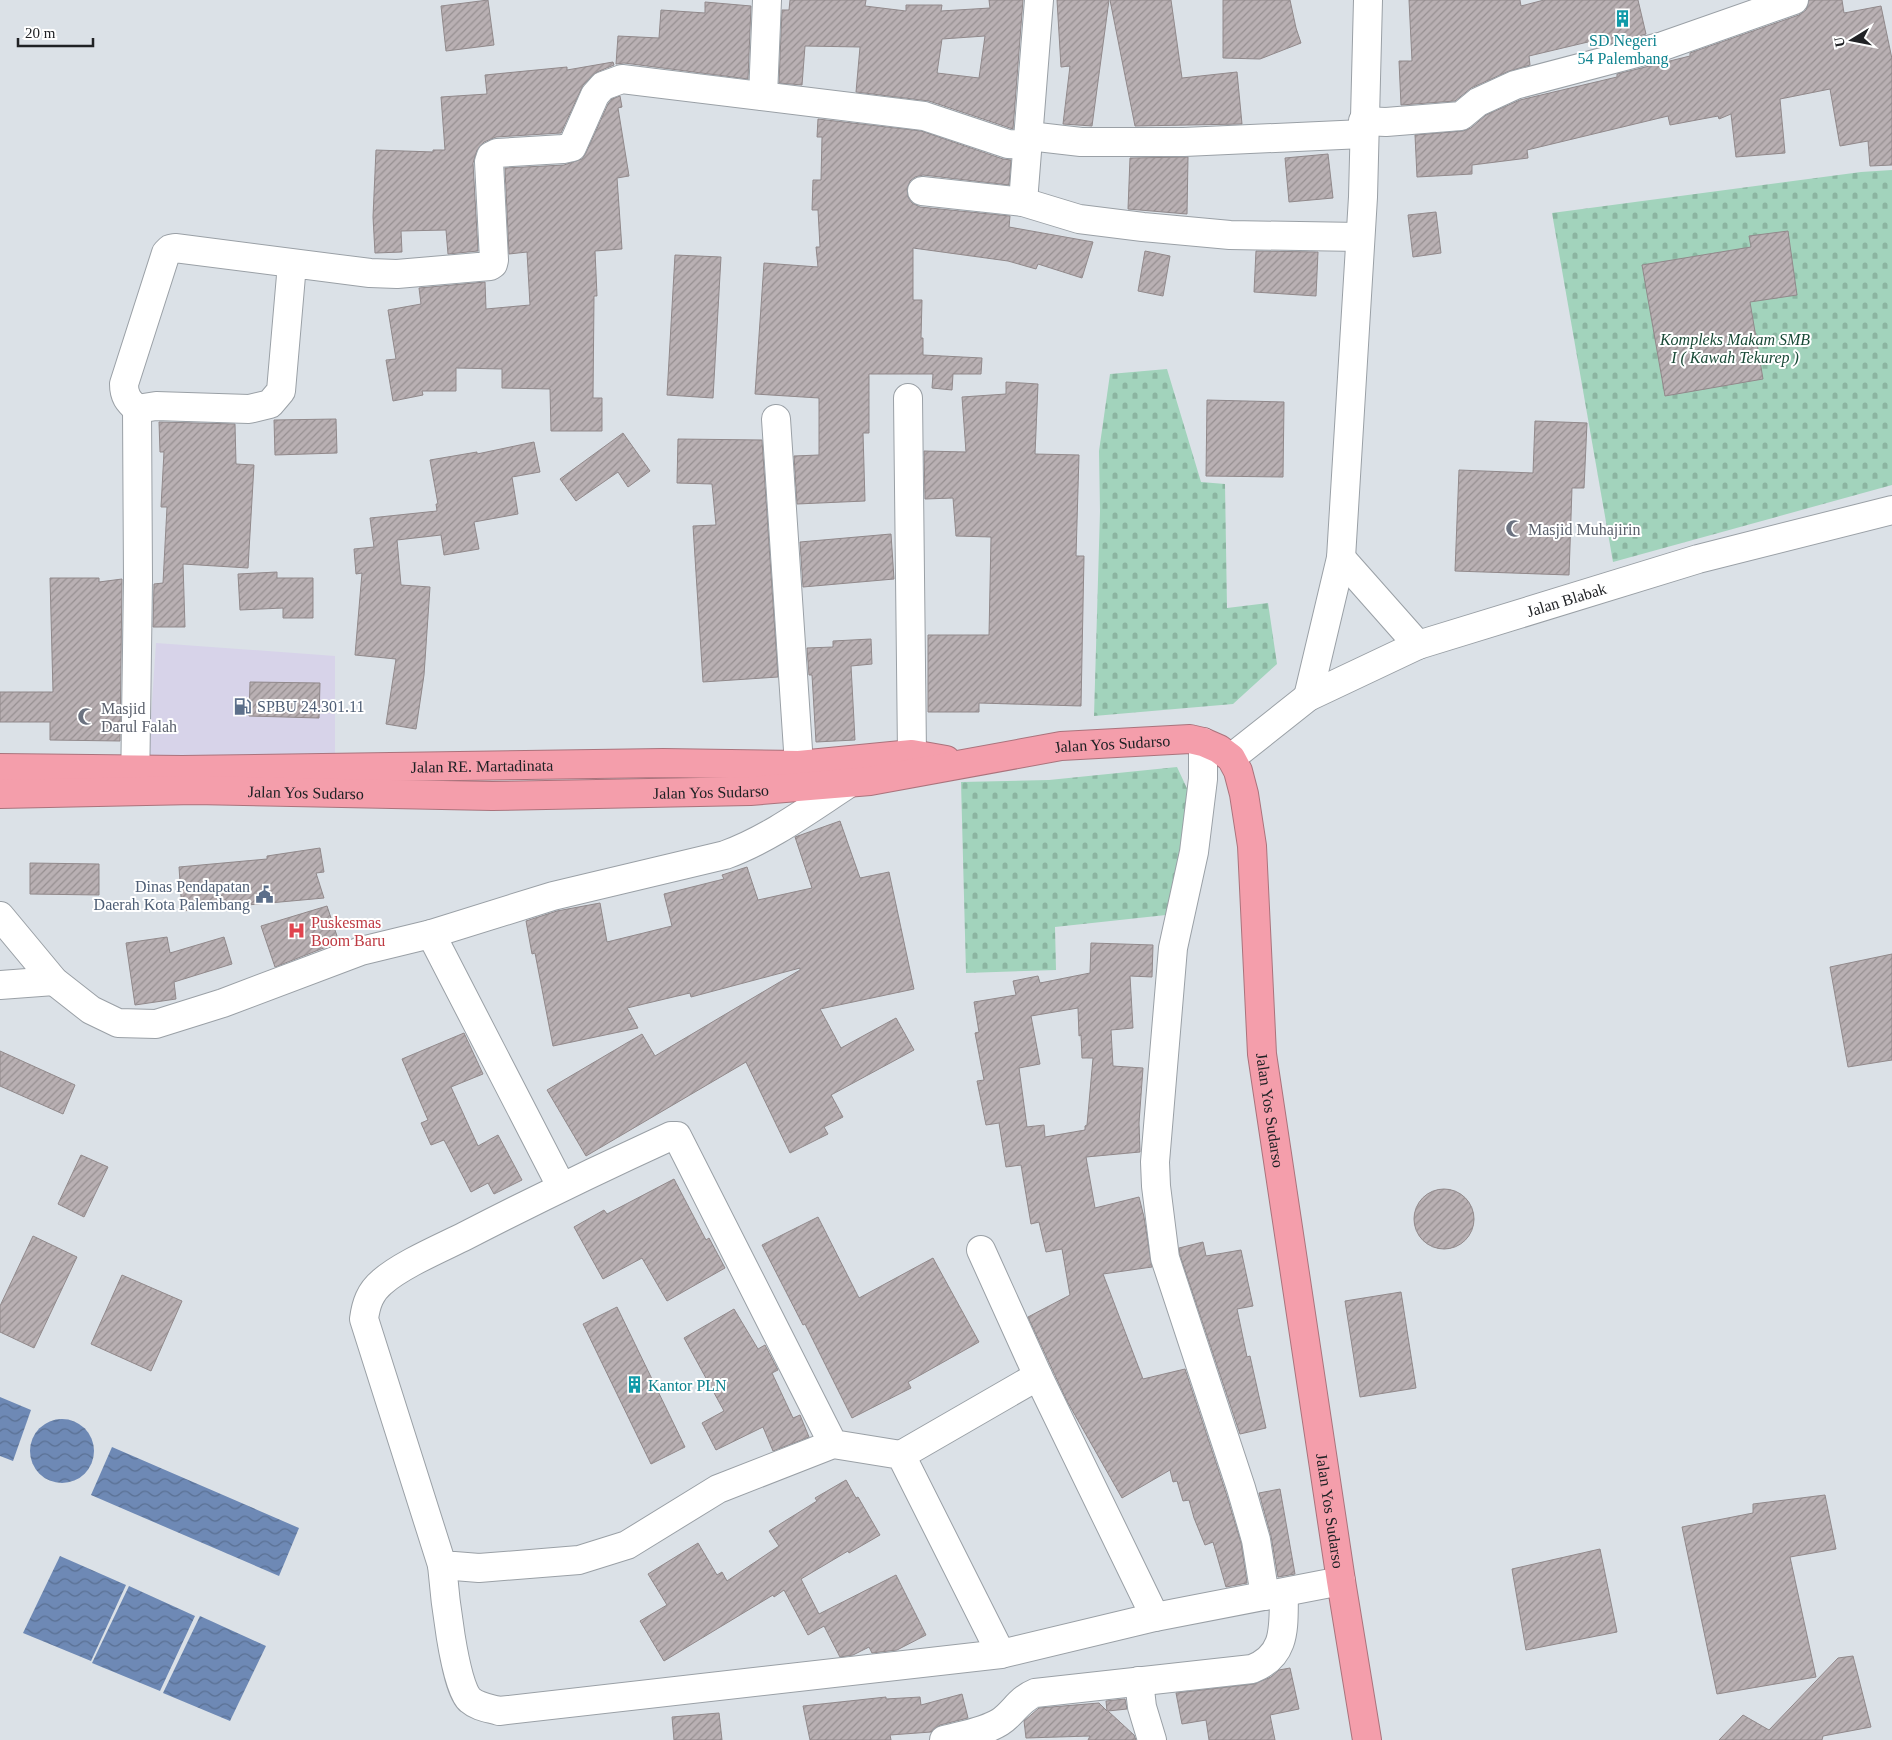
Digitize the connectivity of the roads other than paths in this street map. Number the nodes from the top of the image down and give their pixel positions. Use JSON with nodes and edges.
{"nodes":[{"id":1,"x":767,"y":0,"type":"edge"},
{"id":2,"x":1039,"y":0,"type":"edge"},
{"id":3,"x":1368,"y":0,"type":"edge"},
{"id":4,"x":1794,"y":0,"type":"edge"},
{"id":5,"x":763,"y":96,"type":"junction"},
{"id":6,"x":1363,"y":127,"type":"junction"},
{"id":7,"x":1028,"y":141,"type":"junction"},
{"id":8,"x":922,"y":191,"type":"dead end"},
{"id":9,"x":1023,"y":202,"type":"junction"},
{"id":10,"x":1360,"y":237,"type":"junction"},
{"id":11,"x":292,"y":264,"type":"junction"},
{"id":12,"x":908,"y":398,"type":"dead end"},
{"id":13,"x":137,"y":409,"type":"junction"},
{"id":14,"x":776,"y":419,"type":"dead end"},
{"id":15,"x":1892,"y":510,"type":"edge"},
{"id":16,"x":1341,"y":558,"type":"junction"},
{"id":17,"x":1418,"y":645,"type":"junction"},
{"id":18,"x":1308,"y":698,"type":"junction"},
{"id":19,"x":1204,"y":742,"type":"junction"},
{"id":20,"x":912,"y":754,"type":"junction"},
{"id":21,"x":1231,"y":758,"type":"junction"},
{"id":22,"x":965,"y":763,"type":"junction"},
{"id":23,"x":800,"y":765,"type":"junction"},
{"id":24,"x":0,"y":768,"type":"edge"},
{"id":25,"x":135,"y":780,"type":"junction"},
{"id":26,"x":848,"y":784,"type":"junction"},
{"id":27,"x":0,"y":794,"type":"edge"},
{"id":28,"x":0,"y":916,"type":"edge"},
{"id":29,"x":431,"y":934,"type":"junction"},
{"id":30,"x":54,"y":981,"type":"junction"},
{"id":31,"x":0,"y":984,"type":"edge"},
{"id":32,"x":561,"y":1186,"type":"junction"},
{"id":33,"x":981,"y":1250,"type":"dead end"},
{"id":34,"x":1038,"y":1376,"type":"junction"},
{"id":35,"x":833,"y":1444,"type":"junction"},
{"id":36,"x":901,"y":1455,"type":"junction"},
{"id":37,"x":442,"y":1565,"type":"junction"},
{"id":38,"x":1341,"y":1581,"type":"junction"},
{"id":39,"x":1275,"y":1594,"type":"junction"},
{"id":40,"x":1155,"y":1617,"type":"junction"},
{"id":41,"x":1001,"y":1654,"type":"junction"},
{"id":42,"x":1139,"y":1681,"type":"junction"},
{"id":43,"x":957,"y":1738,"type":"edge"},
{"id":44,"x":1152,"y":1740,"type":"edge"},
{"id":45,"x":1367,"y":1740,"type":"edge"}],
"edges":[{"from":1,"to":5,"type":"street"},
{"from":2,"to":7,"type":"street"},
{"from":3,"to":6,"type":"street"},
{"from":4,"to":6,"type":"street"},
{"from":5,"to":7,"type":"street"},
{"from":5,"to":11,"type":"street"},
{"from":6,"to":7,"type":"street"},
{"from":6,"to":10,"type":"street"},
{"from":7,"to":9,"type":"street"},
{"from":8,"to":9,"type":"street"},
{"from":9,"to":10,"type":"street"},
{"from":10,"to":16,"type":"street"},
{"from":11,"to":13,"type":"street"},
{"from":11,"to":13,"type":"street"},
{"from":12,"to":20,"type":"street"},
{"from":13,"to":25,"type":"street"},
{"from":14,"to":23,"type":"street"},
{"from":15,"to":17,"type":"street","name":"Jalan Blabak"},
{"from":16,"to":17,"type":"street"},
{"from":16,"to":18,"type":"street"},
{"from":17,"to":18,"type":"street","name":"Jalan Blabak"},
{"from":18,"to":21,"type":"street","name":"Jalan Blabak"},
{"from":19,"to":21,"type":"highway","name":"Jalan Yos Sudarso"},
{"from":19,"to":22,"type":"highway","name":"Jalan Yos Sudarso"},
{"from":19,"to":39,"type":"street"},
{"from":20,"to":22,"type":"highway","name":"Jalan RE. Martadinata"},
{"from":20,"to":23,"type":"highway","name":"Jalan RE. Martadinata"},
{"from":21,"to":38,"type":"highway","name":"Jalan Yos Sudarso"},
{"from":22,"to":26,"type":"highway","name":"Jalan Yos Sudarso"},
{"from":23,"to":25,"type":"highway","name":"Jalan RE. Martadinata"},
{"from":24,"to":25,"type":"highway","name":"Jalan RE. Martadinata"},
{"from":25,"to":26,"type":"highway","name":"Jalan Yos Sudarso"},
{"from":25,"to":27,"type":"highway","name":"Jalan Yos Sudarso"},
{"from":26,"to":29,"type":"street"},
{"from":28,"to":30,"type":"street"},
{"from":29,"to":30,"type":"street"},
{"from":29,"to":32,"type":"street"},
{"from":30,"to":31,"type":"street"},
{"from":32,"to":35,"type":"street"},
{"from":32,"to":37,"type":"street"},
{"from":33,"to":34,"type":"street"},
{"from":34,"to":36,"type":"street"},
{"from":34,"to":40,"type":"street"},
{"from":35,"to":36,"type":"street"},
{"from":35,"to":37,"type":"street"},
{"from":36,"to":41,"type":"street"},
{"from":37,"to":41,"type":"street"},
{"from":38,"to":39,"type":"street"},
{"from":38,"to":45,"type":"highway","name":"Jalan Yos Sudarso"},
{"from":39,"to":40,"type":"street"},
{"from":39,"to":42,"type":"street"},
{"from":40,"to":41,"type":"street"},
{"from":42,"to":43,"type":"street"},
{"from":42,"to":44,"type":"street"}]}
